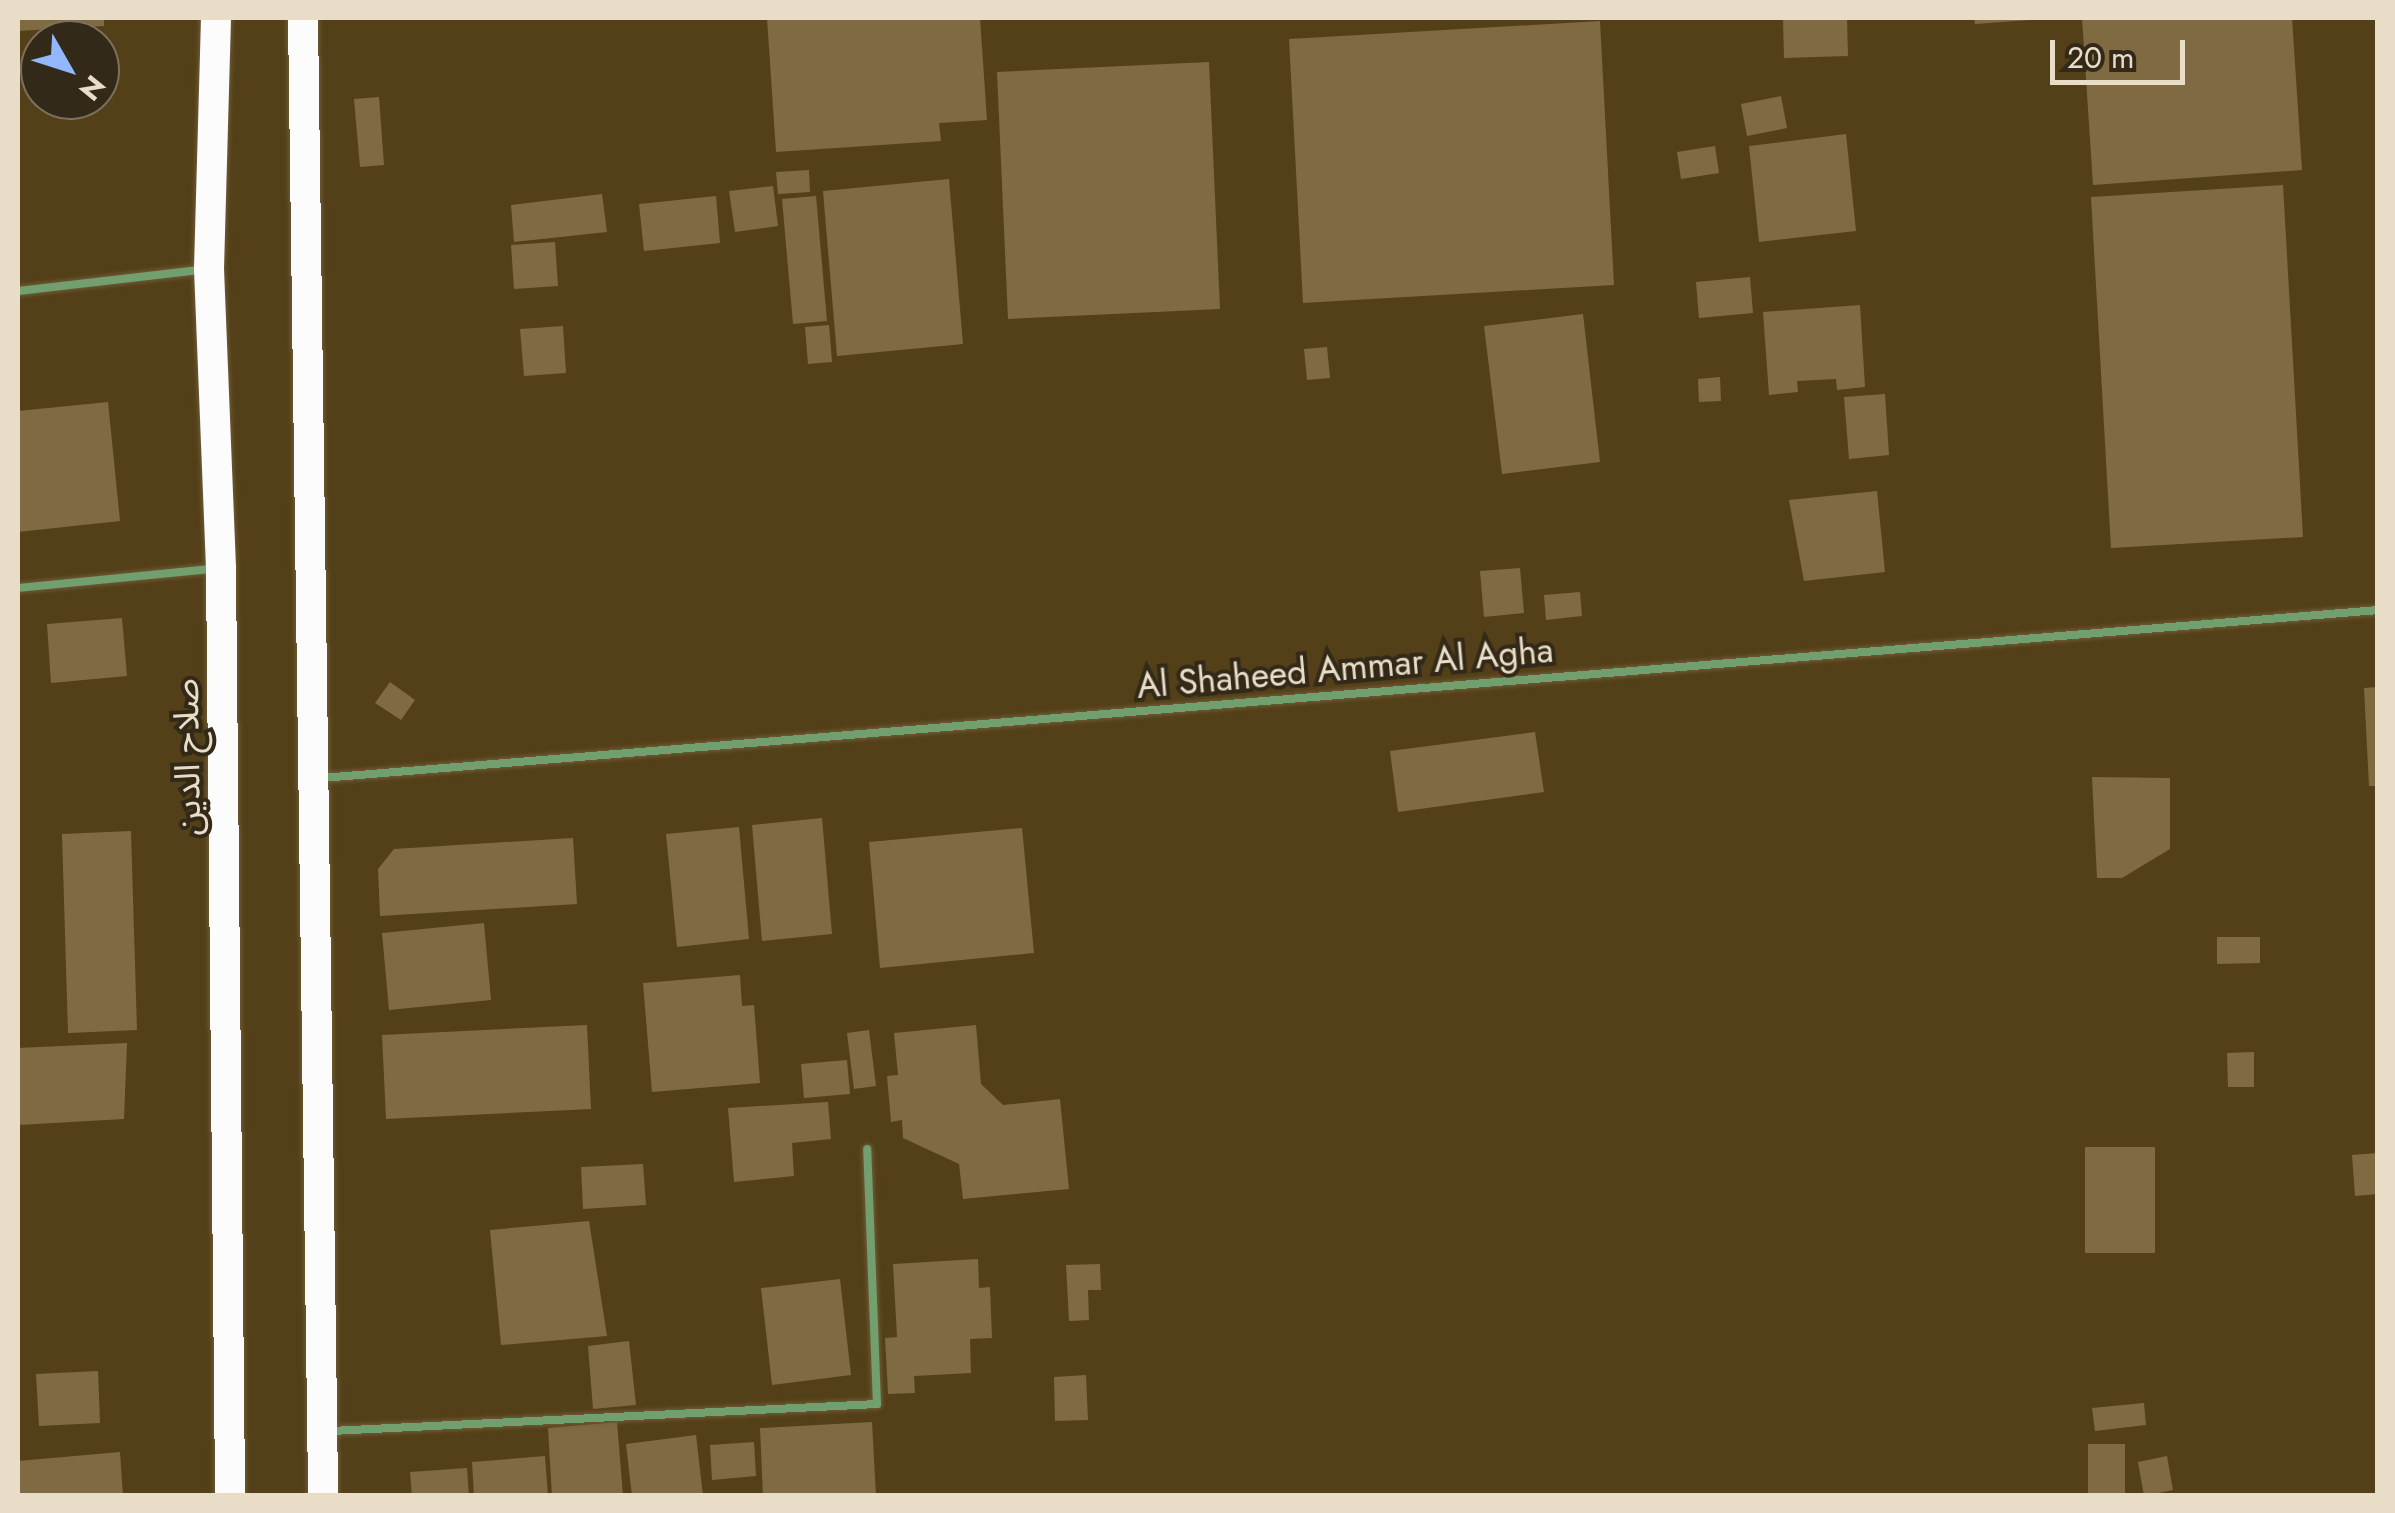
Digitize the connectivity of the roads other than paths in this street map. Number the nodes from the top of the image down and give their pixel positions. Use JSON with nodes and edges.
{"nodes":[{"id":1,"x":216,"y":18,"type":"edge"},
{"id":2,"x":303,"y":18,"type":"edge"},
{"id":3,"x":209,"y":269,"type":"junction"},
{"id":4,"x":18,"y":291,"type":"edge"},
{"id":5,"x":221,"y":568,"type":"junction"},
{"id":6,"x":18,"y":588,"type":"edge"},
{"id":7,"x":2378,"y":610,"type":"edge"},
{"id":8,"x":317,"y":778,"type":"junction"},
{"id":9,"x":868,"y":1149,"type":"dead end"},
{"id":10,"x":322,"y":1431,"type":"junction"},
{"id":11,"x":230,"y":1496,"type":"edge"},
{"id":12,"x":323,"y":1496,"type":"edge"}],
"edges":[{"from":1,"to":3,"type":"highway","name":"صلاح الدين"},
{"from":2,"to":8,"type":"highway"},
{"from":3,"to":4,"type":"lane"},
{"from":3,"to":5,"type":"highway","name":"صلاح الدين"},
{"from":5,"to":6,"type":"lane"},
{"from":5,"to":11,"type":"highway","name":"صلاح الدين"},
{"from":7,"to":8,"type":"lane","name":"Al Shaheed Ammar Al Agha"},
{"from":8,"to":10,"type":"highway"},
{"from":9,"to":10,"type":"lane"},
{"from":10,"to":12,"type":"highway"}]}
